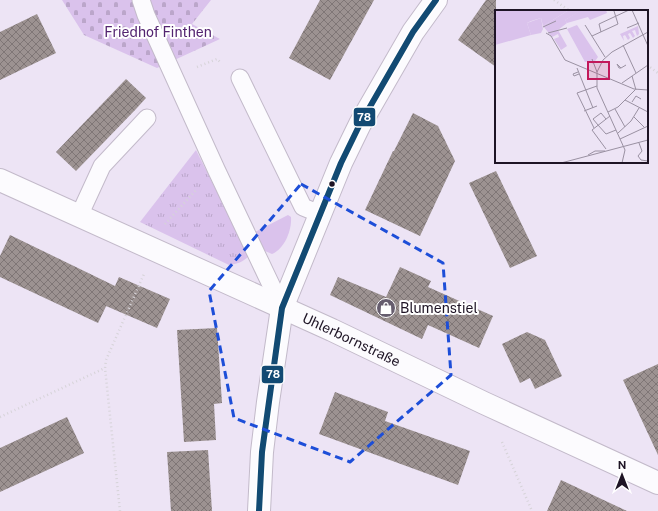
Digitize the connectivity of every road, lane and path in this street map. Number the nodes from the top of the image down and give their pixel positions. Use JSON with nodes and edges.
{"nodes":[{"id":1,"x":141,"y":0,"type":"edge"},
{"id":2,"x":436,"y":0,"type":"edge"},
{"id":3,"x":554,"y":0,"type":"edge"},
{"id":4,"x":569,"y":10,"type":"edge"},
{"id":5,"x":648,"y":66,"type":"edge"},
{"id":6,"x":658,"y":73,"type":"edge"},
{"id":7,"x":174,"y":76,"type":"junction"},
{"id":8,"x":240,"y":78,"type":"joint"},
{"id":9,"x":147,"y":118,"type":"dead end"},
{"id":10,"x":216,"y":169,"type":"junction"},
{"id":11,"x":0,"y":180,"type":"edge"},
{"id":12,"x":320,"y":214,"type":"junction"},
{"id":13,"x":79,"y":216,"type":"junction"},
{"id":14,"x":160,"y":229,"type":"dead end"},
{"id":15,"x":145,"y":273,"type":"dead end"},
{"id":16,"x":282,"y":308,"type":"junction"},
{"id":17,"x":105,"y":368,"type":"junction"},
{"id":18,"x":0,"y":417,"type":"edge"},
{"id":19,"x":499,"y":436,"type":"dead end"},
{"id":20,"x":658,"y":483,"type":"edge"},
{"id":21,"x":120,"y":511,"type":"edge"},
{"id":22,"x":260,"y":511,"type":"edge"},
{"id":23,"x":532,"y":511,"type":"edge"}],
"edges":[{"from":1,"to":7,"type":"lane"},
{"from":2,"to":12,"type":"street"},
{"from":3,"to":4,"type":"path"},
{"from":5,"to":6,"type":"path"},
{"from":7,"to":8,"type":"path"},
{"from":7,"to":10,"type":"lane"},
{"from":8,"to":12,"type":"lane"},
{"from":9,"to":13,"type":"lane"},
{"from":10,"to":14,"type":"path"},
{"from":10,"to":16,"type":"lane"},
{"from":11,"to":13,"type":"street","name":"Uhlerbornstraße"},
{"from":12,"to":16,"type":"street"},
{"from":13,"to":16,"type":"street","name":"Uhlerbornstraße"},
{"from":15,"to":17,"type":"path"},
{"from":16,"to":20,"type":"street","name":"Uhlerbornstraße"},
{"from":16,"to":22,"type":"street"},
{"from":17,"to":18,"type":"path"},
{"from":17,"to":21,"type":"path"},
{"from":19,"to":23,"type":"path"}]}
